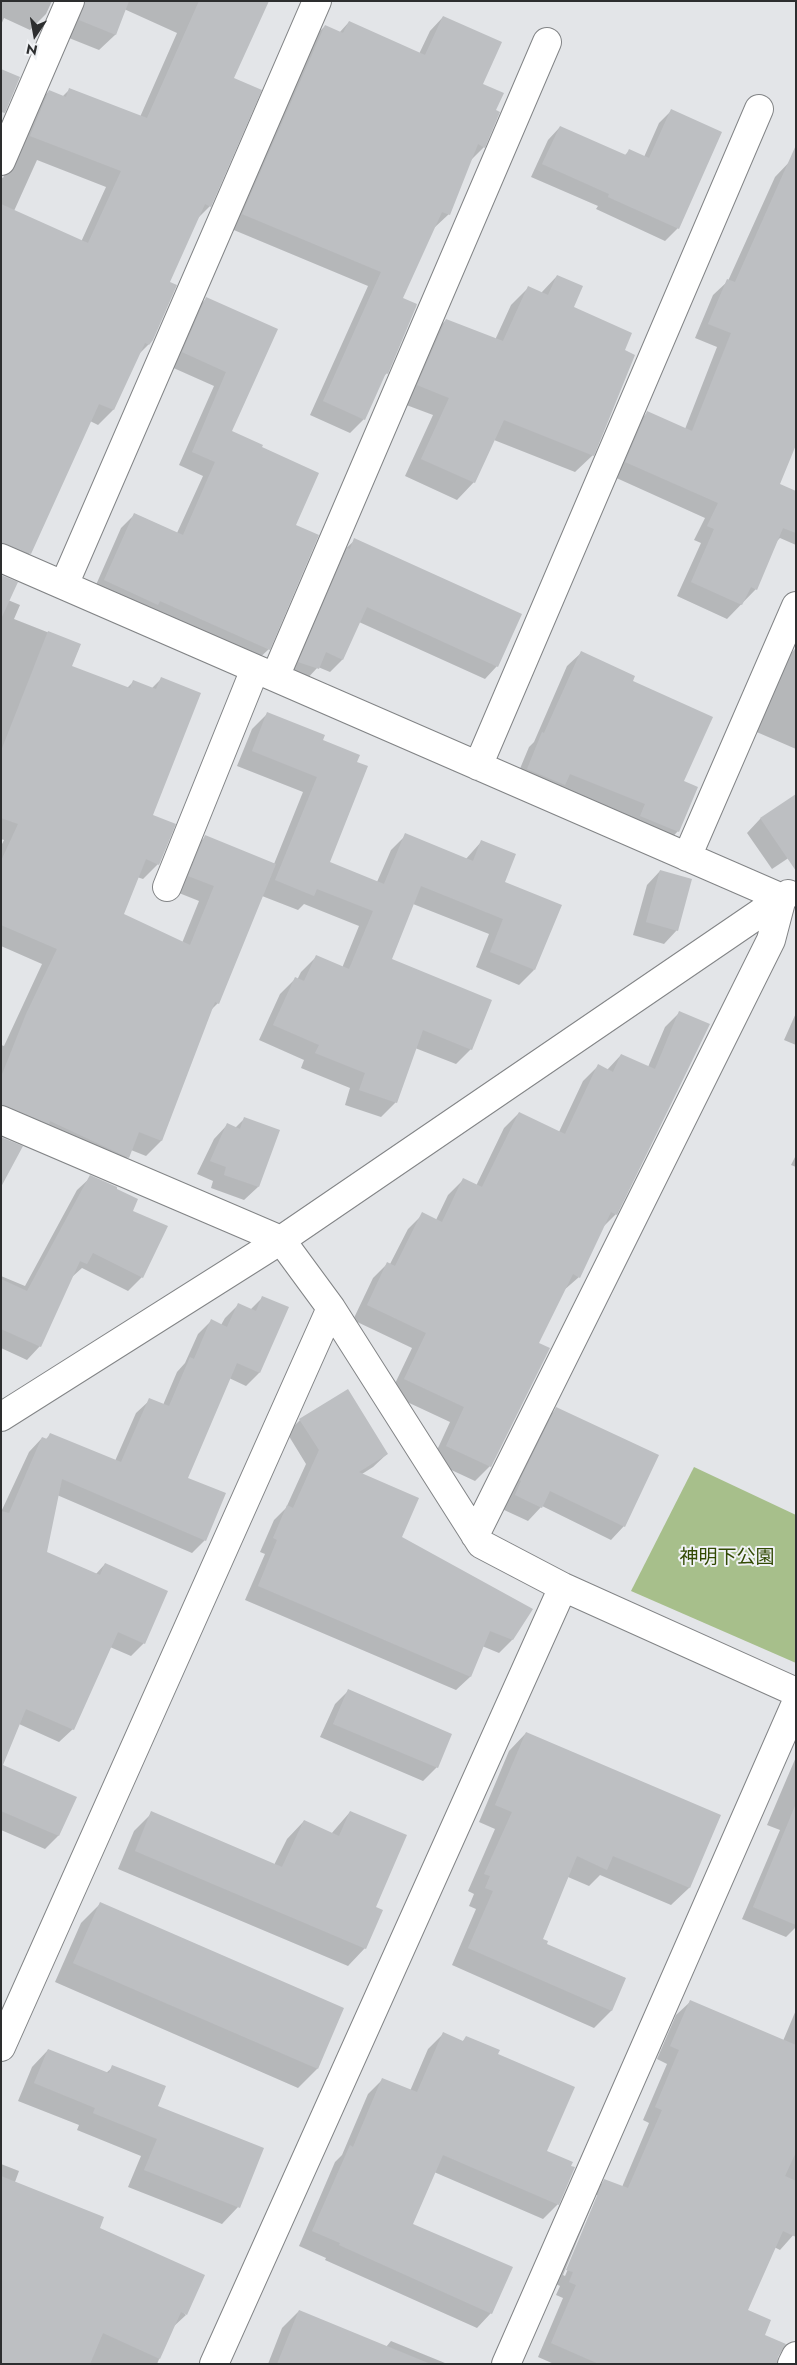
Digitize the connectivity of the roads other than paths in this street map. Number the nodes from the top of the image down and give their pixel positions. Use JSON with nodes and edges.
{"nodes":[{"id":1,"x":70,"y":1,"type":"edge"},
{"id":2,"x":317,"y":1,"type":"edge"},
{"id":3,"x":547,"y":42,"type":"dead end"},
{"id":4,"x":759,"y":109,"type":"dead end"},
{"id":5,"x":1,"y":161,"type":"edge"},
{"id":6,"x":1,"y":558,"type":"edge"},
{"id":7,"x":64,"y":586,"type":"junction"},
{"id":8,"x":796,"y":606,"type":"edge"},
{"id":9,"x":265,"y":673,"type":"junction"},
{"id":10,"x":478,"y":766,"type":"junction"},
{"id":11,"x":687,"y":857,"type":"junction"},
{"id":12,"x":167,"y":887,"type":"dead end"},
{"id":13,"x":789,"y":894,"type":"edge"},
{"id":14,"x":1,"y":1120,"type":"edge"},
{"id":15,"x":281,"y":1240,"type":"junction"},
{"id":16,"x":331,"y":1308,"type":"junction"},
{"id":17,"x":1,"y":1417,"type":"edge"},
{"id":18,"x":475,"y":1535,"type":"junction"},
{"id":19,"x":563,"y":1587,"type":"junction"},
{"id":20,"x":796,"y":1692,"type":"edge"},
{"id":21,"x":796,"y":1703,"type":"edge"},
{"id":22,"x":1,"y":2047,"type":"edge"},
{"id":23,"x":796,"y":2356,"type":"edge"},
{"id":24,"x":214,"y":2364,"type":"edge"},
{"id":25,"x":506,"y":2364,"type":"edge"},
{"id":26,"x":792,"y":2364,"type":"edge"}],
"edges":[{"from":1,"to":5,"type":"street"},
{"from":2,"to":7,"type":"street"},
{"from":3,"to":9,"type":"street"},
{"from":4,"to":10,"type":"street"},
{"from":6,"to":7,"type":"street"},
{"from":7,"to":9,"type":"street"},
{"from":8,"to":11,"type":"street"},
{"from":9,"to":10,"type":"street"},
{"from":9,"to":12,"type":"street"},
{"from":10,"to":11,"type":"street"},
{"from":11,"to":13,"type":"street"},
{"from":13,"to":15,"type":"street"},
{"from":13,"to":18,"type":"street"},
{"from":14,"to":15,"type":"street"},
{"from":15,"to":16,"type":"street"},
{"from":15,"to":17,"type":"street"},
{"from":16,"to":18,"type":"street"},
{"from":16,"to":22,"type":"street"},
{"from":18,"to":19,"type":"street"},
{"from":19,"to":20,"type":"street"},
{"from":19,"to":24,"type":"street"},
{"from":21,"to":25,"type":"street"},
{"from":23,"to":26,"type":"street"}]}
